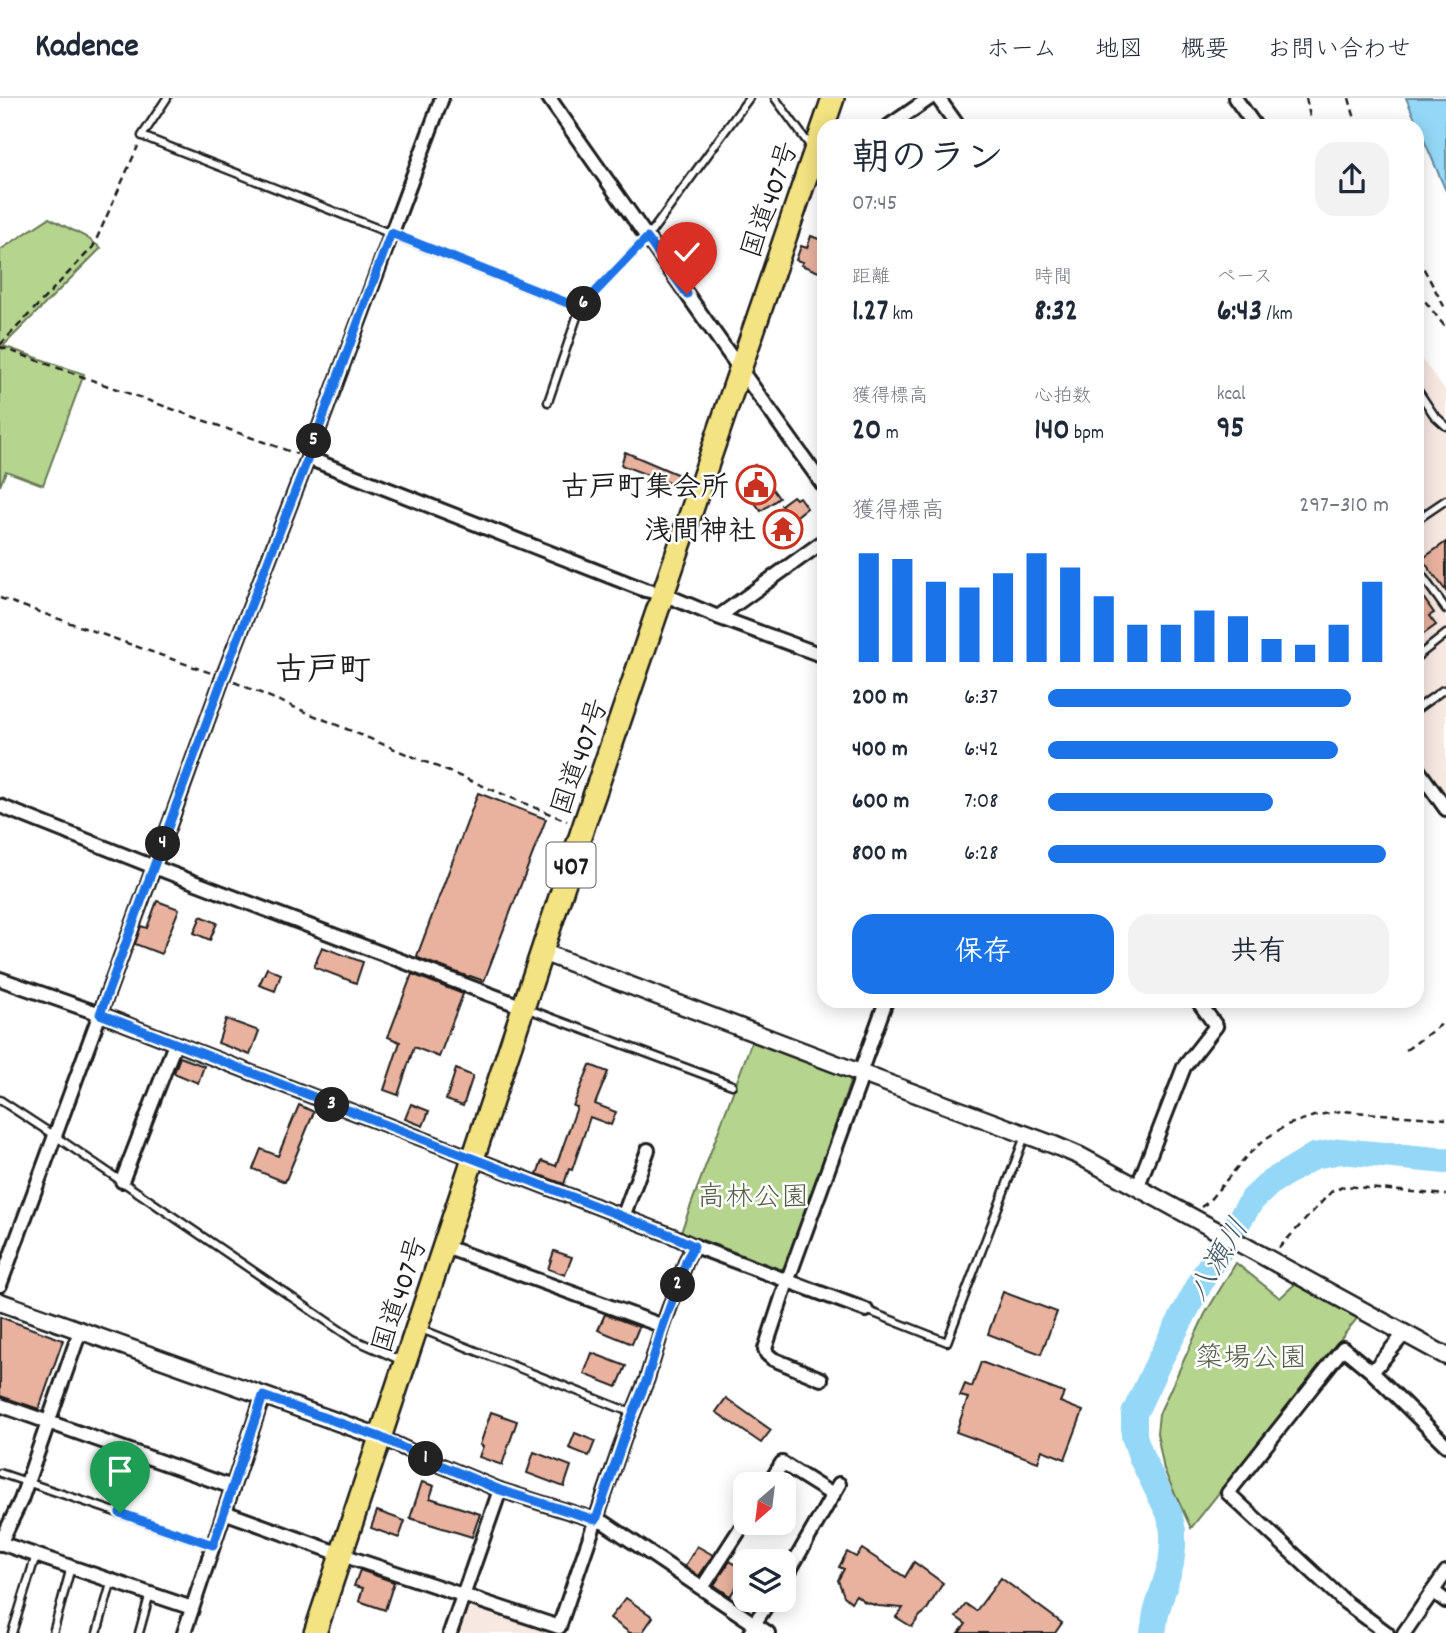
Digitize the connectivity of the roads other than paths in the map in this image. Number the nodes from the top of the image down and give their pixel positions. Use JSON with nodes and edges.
{"nodes":[{"id":1,"x":167,"y":98,"type":"edge"},
{"id":2,"x":442,"y":98,"type":"edge"},
{"id":3,"x":549,"y":98,"type":"edge"},
{"id":4,"x":750,"y":98,"type":"edge"},
{"id":5,"x":775,"y":98,"type":"edge"},
{"id":6,"x":832,"y":98,"type":"edge"},
{"id":7,"x":930,"y":98,"type":"edge"},
{"id":8,"x":938,"y":98,"type":"edge"},
{"id":9,"x":1235,"y":98,"type":"edge"},
{"id":10,"x":826,"y":119,"type":"edge"},
{"id":11,"x":899,"y":119,"type":"edge"},
{"id":12,"x":953,"y":119,"type":"edge"},
{"id":13,"x":1250,"y":119,"type":"edge"},
{"id":14,"x":816,"y":157,"type":"edge"},
{"id":15,"x":391,"y":233,"type":"junction"},
{"id":16,"x":647,"y":238,"type":"junction"},
{"id":17,"x":580,"y":308,"type":"junction"},
{"id":18,"x":740,"y":366,"type":"junction"},
{"id":19,"x":1424,"y":400,"type":"edge"},
{"id":20,"x":548,"y":402,"type":"dead end"},
{"id":21,"x":1446,"y":426,"type":"edge"},
{"id":22,"x":308,"y":458,"type":"junction"},
{"id":23,"x":817,"y":476,"type":"edge"},
{"id":24,"x":1446,"y":500,"type":"edge"},
{"id":25,"x":1424,"y":515,"type":"edge"},
{"id":26,"x":817,"y":546,"type":"edge"},
{"id":27,"x":1424,"y":578,"type":"edge"},
{"id":28,"x":663,"y":594,"type":"junction"},
{"id":29,"x":1446,"y":609,"type":"edge"},
{"id":30,"x":718,"y":617,"type":"junction"},
{"id":31,"x":1446,"y":634,"type":"edge"},
{"id":32,"x":1424,"y":651,"type":"edge"},
{"id":33,"x":817,"y":653,"type":"edge"},
{"id":34,"x":1443,"y":690,"type":"dead end"},
{"id":35,"x":1424,"y":704,"type":"edge"},
{"id":36,"x":1424,"y":778,"type":"edge"},
{"id":37,"x":1,"y":808,"type":"edge"},
{"id":38,"x":1446,"y":809,"type":"edge"},
{"id":39,"x":155,"y":867,"type":"junction"},
{"id":40,"x":542,"y":952,"type":"junction"},
{"id":41,"x":0,"y":979,"type":"edge"},
{"id":42,"x":523,"y":1007,"type":"junction"},
{"id":43,"x":883,"y":1008,"type":"edge"},
{"id":44,"x":1203,"y":1008,"type":"edge"},
{"id":45,"x":100,"y":1014,"type":"junction"},
{"id":46,"x":175,"y":1044,"type":"junction"},
{"id":47,"x":860,"y":1073,"type":"junction"},
{"id":48,"x":733,"y":1085,"type":"dead end"},
{"id":49,"x":0,"y":1100,"type":"edge"},
{"id":50,"x":1026,"y":1135,"type":"junction"},
{"id":51,"x":55,"y":1136,"type":"junction"},
{"id":52,"x":648,"y":1150,"type":"dead end"},
{"id":53,"x":472,"y":1159,"type":"junction"},
{"id":54,"x":122,"y":1181,"type":"junction"},
{"id":55,"x":1137,"y":1188,"type":"junction"},
{"id":56,"x":622,"y":1217,"type":"junction"},
{"id":57,"x":443,"y":1246,"type":"junction"},
{"id":58,"x":694,"y":1246,"type":"junction"},
{"id":59,"x":787,"y":1282,"type":"junction"},
{"id":60,"x":0,"y":1285,"type":"edge"},
{"id":61,"x":0,"y":1302,"type":"edge"},
{"id":62,"x":866,"y":1310,"type":"joint"},
{"id":63,"x":663,"y":1326,"type":"junction"},
{"id":64,"x":416,"y":1327,"type":"junction"},
{"id":65,"x":80,"y":1331,"type":"junction"},
{"id":66,"x":1405,"y":1333,"type":"junction"},
{"id":67,"x":1446,"y":1356,"type":"edge"},
{"id":68,"x":405,"y":1363,"type":"junction"},
{"id":69,"x":1372,"y":1371,"type":"junction"},
{"id":70,"x":821,"y":1379,"type":"dead end"},
{"id":71,"x":263,"y":1396,"type":"junction"},
{"id":72,"x":0,"y":1405,"type":"edge"},
{"id":73,"x":634,"y":1413,"type":"junction"},
{"id":74,"x":47,"y":1423,"type":"junction"},
{"id":75,"x":380,"y":1437,"type":"junction"},
{"id":76,"x":1446,"y":1445,"type":"edge"},
{"id":77,"x":776,"y":1472,"type":"edge"},
{"id":78,"x":0,"y":1473,"type":"edge"},
{"id":79,"x":28,"y":1481,"type":"junction"},
{"id":80,"x":232,"y":1487,"type":"junction"},
{"id":81,"x":500,"y":1490,"type":"junction"},
{"id":82,"x":224,"y":1512,"type":"junction"},
{"id":83,"x":596,"y":1520,"type":"junction"},
{"id":84,"x":736,"y":1535,"type":"edge"},
{"id":85,"x":0,"y":1543,"type":"edge"},
{"id":86,"x":213,"y":1545,"type":"junction"},
{"id":87,"x":341,"y":1554,"type":"junction"},
{"id":88,"x":36,"y":1555,"type":"junction"},
{"id":89,"x":796,"y":1559,"type":"edge"},
{"id":90,"x":72,"y":1567,"type":"junction"},
{"id":91,"x":1446,"y":1572,"type":"edge"},
{"id":92,"x":112,"y":1580,"type":"junction"},
{"id":93,"x":702,"y":1588,"type":"junction"},
{"id":94,"x":1433,"y":1591,"type":"junction"},
{"id":95,"x":150,"y":1593,"type":"junction"},
{"id":96,"x":463,"y":1594,"type":"junction"},
{"id":97,"x":1446,"y":1601,"type":"edge"},
{"id":98,"x":192,"y":1608,"type":"junction"},
{"id":99,"x":763,"y":1612,"type":"edge"},
{"id":100,"x":752,"y":1628,"type":"edge"},
{"id":101,"x":12,"y":1633,"type":"edge"},
{"id":102,"x":53,"y":1633,"type":"edge"},
{"id":103,"x":97,"y":1633,"type":"edge"},
{"id":104,"x":139,"y":1633,"type":"edge"},
{"id":105,"x":184,"y":1633,"type":"edge"},
{"id":106,"x":315,"y":1633,"type":"edge"},
{"id":107,"x":450,"y":1633,"type":"edge"},
{"id":108,"x":768,"y":1633,"type":"edge"},
{"id":109,"x":1387,"y":1633,"type":"edge"},
{"id":110,"x":1404,"y":1633,"type":"edge"}],
"edges":[{"from":1,"to":15,"type":"lane"},
{"from":2,"to":15,"type":"street"},
{"from":3,"to":16,"type":"street"},
{"from":4,"to":16,"type":"lane"},
{"from":5,"to":14,"type":"lane"},
{"from":6,"to":10,"type":"highway","name":"国道407号","number":"407"},
{"from":7,"to":11,"type":"street"},
{"from":8,"to":12,"type":"street"},
{"from":9,"to":13,"type":"street"},
{"from":14,"to":18,"type":"highway","name":"国道407号","number":"407"},
{"from":15,"to":17,"type":"lane"},
{"from":15,"to":22,"type":"street"},
{"from":16,"to":17,"type":"lane"},
{"from":16,"to":18,"type":"street"},
{"from":17,"to":20,"type":"lane"},
{"from":18,"to":23,"type":"street"},
{"from":18,"to":28,"type":"highway","name":"国道407号","number":"407"},
{"from":19,"to":21,"type":"lane"},
{"from":22,"to":28,"type":"street"},
{"from":22,"to":39,"type":"street"},
{"from":24,"to":25,"type":"lane"},
{"from":26,"to":30,"type":"street"},
{"from":27,"to":29,"type":"lane"},
{"from":28,"to":30,"type":"street"},
{"from":28,"to":40,"type":"highway","name":"国道407号","number":"407"},
{"from":30,"to":33,"type":"street"},
{"from":31,"to":32,"type":"lane"},
{"from":34,"to":35,"type":"lane"},
{"from":36,"to":38,"type":"street"},
{"from":37,"to":39,"type":"street"},
{"from":39,"to":42,"type":"street"},
{"from":39,"to":45,"type":"street"},
{"from":40,"to":42,"type":"highway","name":"国道407号","number":"407"},
{"from":40,"to":47,"type":"street"},
{"from":41,"to":45,"type":"street"},
{"from":42,"to":48,"type":"lane"},
{"from":42,"to":53,"type":"highway","name":"国道407号","number":"407"},
{"from":43,"to":47,"type":"street"},
{"from":44,"to":55,"type":"street"},
{"from":45,"to":46,"type":"street"},
{"from":45,"to":51,"type":"street"},
{"from":46,"to":53,"type":"street"},
{"from":46,"to":54,"type":"street"},
{"from":47,"to":50,"type":"street"},
{"from":47,"to":59,"type":"street"},
{"from":49,"to":51,"type":"lane"},
{"from":50,"to":55,"type":"street"},
{"from":50,"to":62,"type":"lane"},
{"from":51,"to":54,"type":"lane"},
{"from":51,"to":60,"type":"street"},
{"from":52,"to":56,"type":"street"},
{"from":53,"to":56,"type":"street"},
{"from":53,"to":57,"type":"highway","name":"国道407号","number":"407"},
{"from":54,"to":68,"type":"lane"},
{"from":55,"to":66,"type":"street"},
{"from":56,"to":58,"type":"street"},
{"from":57,"to":63,"type":"street"},
{"from":57,"to":64,"type":"highway","name":"国道407号","number":"407"},
{"from":58,"to":59,"type":"street"},
{"from":58,"to":63,"type":"street"},
{"from":59,"to":62,"type":"street"},
{"from":59,"to":70,"type":"street"},
{"from":61,"to":65,"type":"street"},
{"from":63,"to":73,"type":"street"},
{"from":64,"to":68,"type":"highway","name":"国道407号","number":"407"},
{"from":64,"to":73,"type":"lane"},
{"from":65,"to":71,"type":"street"},
{"from":65,"to":74,"type":"street"},
{"from":66,"to":67,"type":"street"},
{"from":66,"to":69,"type":"street"},
{"from":68,"to":75,"type":"highway","name":"国道407号","number":"407"},
{"from":69,"to":76,"type":"street"},
{"from":69,"to":109,"type":"street"},
{"from":71,"to":75,"type":"street"},
{"from":71,"to":80,"type":"street"},
{"from":72,"to":74,"type":"street"},
{"from":73,"to":83,"type":"street"},
{"from":74,"to":79,"type":"street"},
{"from":74,"to":80,"type":"street"},
{"from":75,"to":81,"type":"street"},
{"from":75,"to":87,"type":"highway","name":"国道407号","number":"407"},
{"from":77,"to":89,"type":"street"},
{"from":78,"to":79,"type":"lane"},
{"from":79,"to":85,"type":"street"},
{"from":79,"to":86,"type":"lane"},
{"from":80,"to":82,"type":"street"},
{"from":81,"to":83,"type":"street"},
{"from":81,"to":96,"type":"street"},
{"from":82,"to":86,"type":"street"},
{"from":82,"to":87,"type":"street"},
{"from":83,"to":93,"type":"street"},
{"from":83,"to":96,"type":"street"},
{"from":84,"to":93,"type":"street"},
{"from":85,"to":88,"type":"street"},
{"from":86,"to":98,"type":"street"},
{"from":87,"to":96,"type":"street"},
{"from":87,"to":106,"type":"highway","name":"国道407号","number":"407"},
{"from":88,"to":90,"type":"street"},
{"from":88,"to":101,"type":"lane"},
{"from":90,"to":92,"type":"street"},
{"from":90,"to":102,"type":"lane"},
{"from":91,"to":94,"type":"street"},
{"from":92,"to":95,"type":"street"},
{"from":92,"to":103,"type":"lane"},
{"from":93,"to":100,"type":"street"},
{"from":94,"to":97,"type":"street"},
{"from":94,"to":110,"type":"street"},
{"from":95,"to":98,"type":"street"},
{"from":95,"to":104,"type":"lane"},
{"from":96,"to":107,"type":"street"},
{"from":98,"to":105,"type":"street"},
{"from":99,"to":100,"type":"street"},
{"from":100,"to":108,"type":"street"}]}
